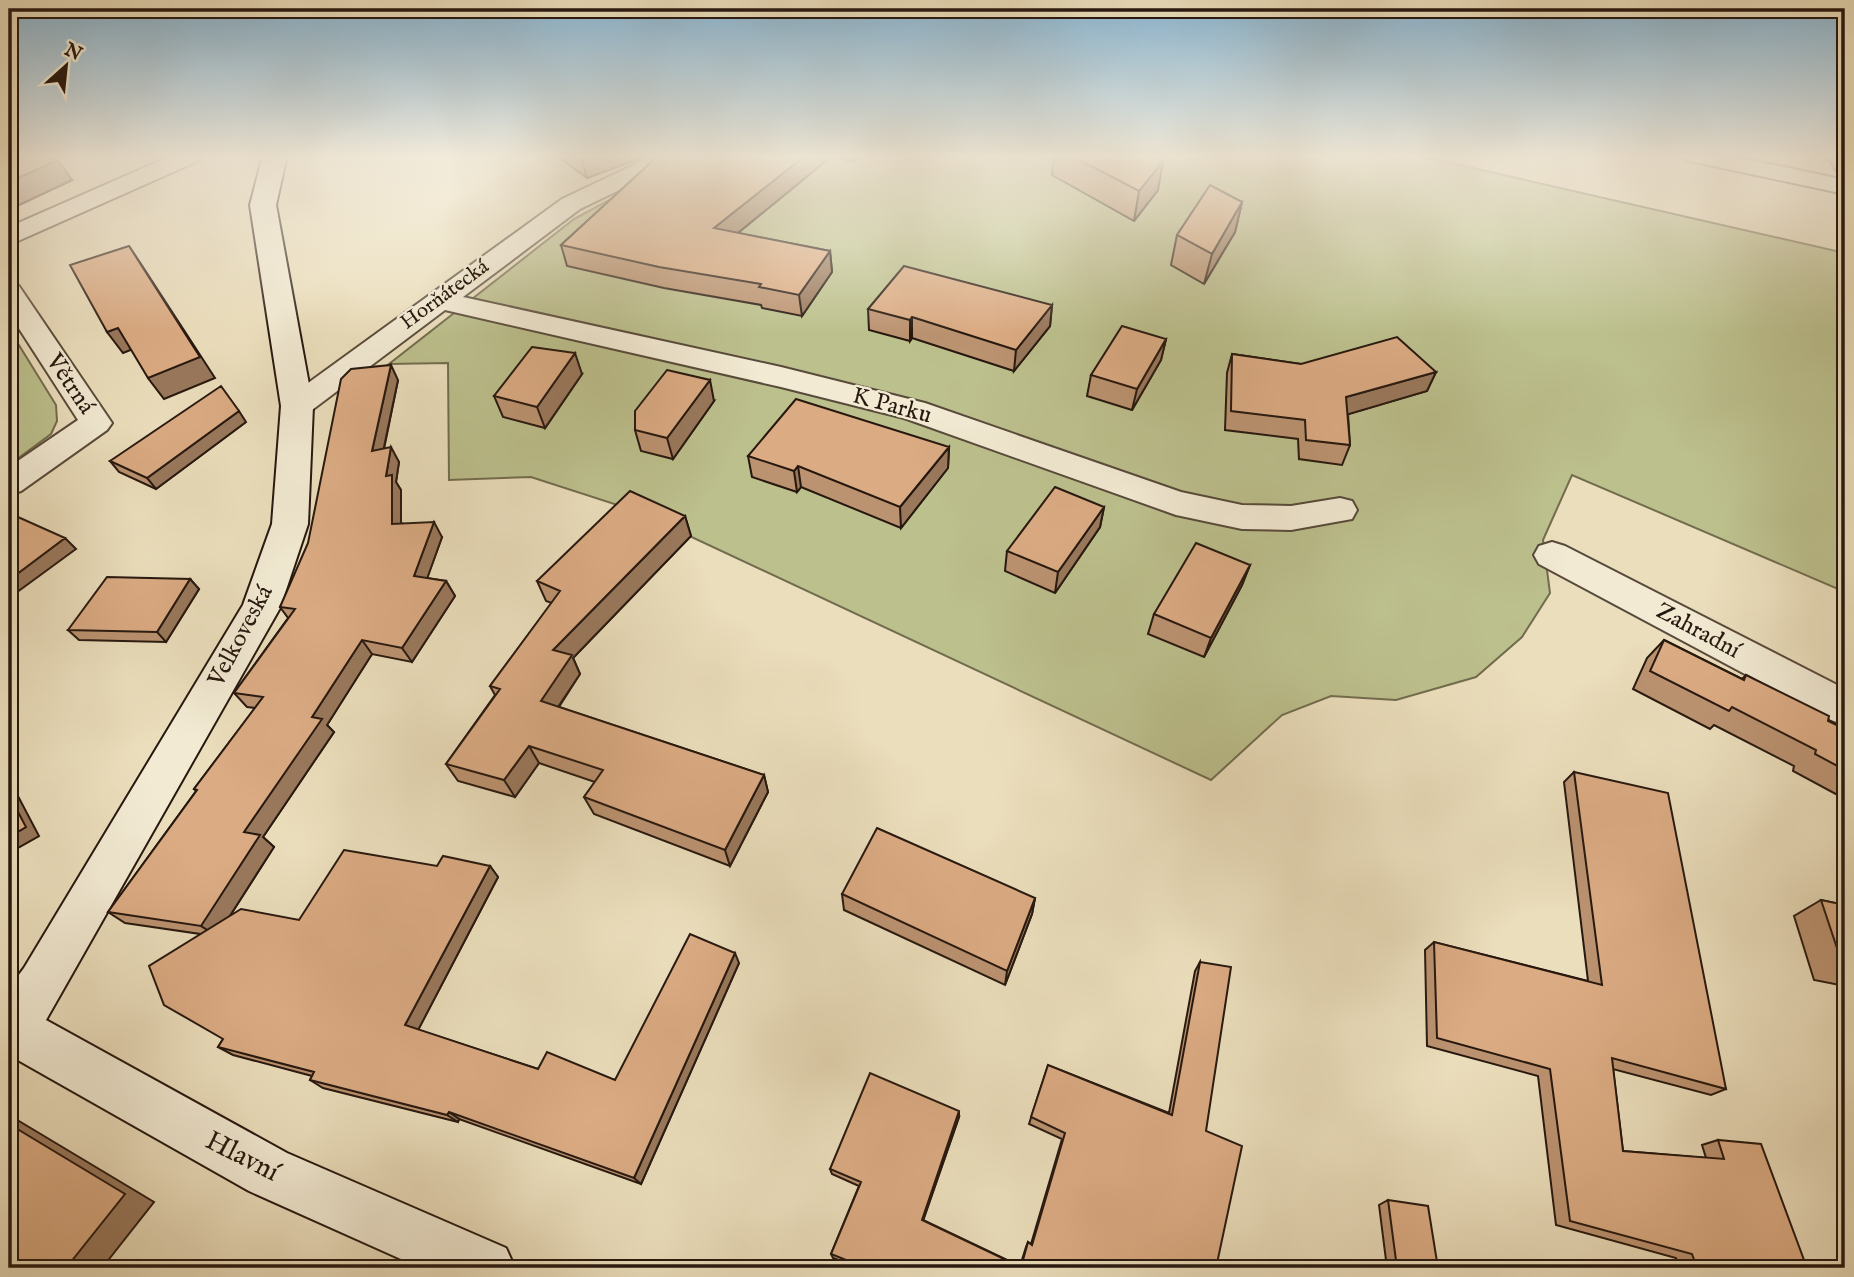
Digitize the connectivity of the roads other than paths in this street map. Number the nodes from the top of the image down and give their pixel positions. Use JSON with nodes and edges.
{"nodes":[{"id":1,"x":59,"y":215,"type":"edge"},
{"id":2,"x":264,"y":215,"type":"edge"},
{"id":3,"x":556,"y":215,"type":"edge"},
{"id":4,"x":9,"y":237,"type":"edge"},
{"id":5,"x":9,"y":292,"type":"edge"},
{"id":6,"x":438,"y":300,"type":"junction"},
{"id":7,"x":297,"y":406,"type":"junction"},
{"id":8,"x":9,"y":483,"type":"edge"},
{"id":9,"x":1340,"y":510,"type":"dead end"},
{"id":10,"x":1552,"y":555,"type":"dead end"},
{"id":11,"x":1845,"y":708,"type":"edge"},
{"id":12,"x":10,"y":1028,"type":"edge"},
{"id":13,"x":486,"y":1268,"type":"edge"}],
"edges":[{"from":1,"to":4,"type":"street"},
{"from":2,"to":7,"type":"street","name":"Velkoveská"},
{"from":3,"to":6,"type":"street","name":"Horňátecká"},
{"from":5,"to":8,"type":"street","name":"Větrná"},
{"from":6,"to":7,"type":"street","name":"Horňátecká"},
{"from":6,"to":9,"type":"street","name":"K Parku"},
{"from":7,"to":12,"type":"street","name":"Velkoveská"},
{"from":10,"to":11,"type":"street","name":"Zahradní"},
{"from":12,"to":13,"type":"street","name":"Hlavní"}]}
